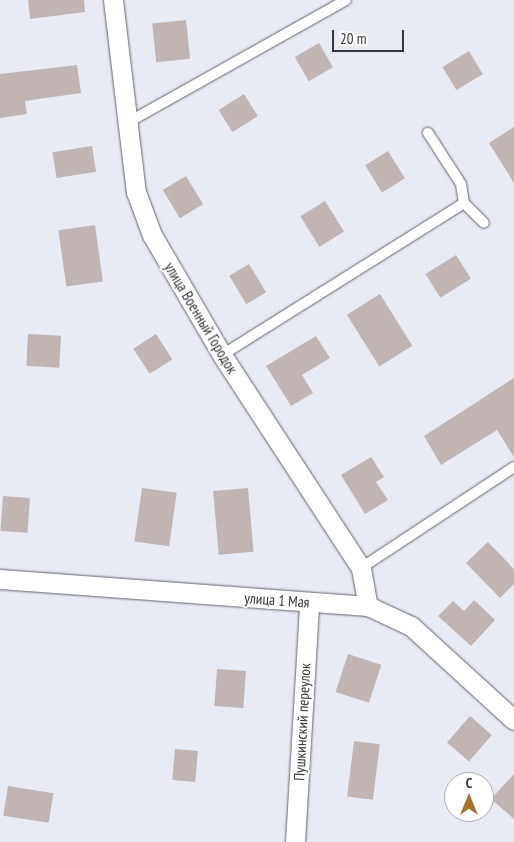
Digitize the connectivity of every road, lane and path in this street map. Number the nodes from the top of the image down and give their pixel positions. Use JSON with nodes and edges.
{"nodes":[{"id":1,"x":112,"y":0,"type":"edge"},
{"id":2,"x":346,"y":0,"type":"edge"},
{"id":3,"x":127,"y":123,"type":"junction"},
{"id":4,"x":428,"y":133,"type":"dead end"},
{"id":5,"x":464,"y":203,"type":"junction"},
{"id":6,"x":484,"y":223,"type":"dead end"},
{"id":7,"x":222,"y":355,"type":"junction"},
{"id":8,"x":514,"y":467,"type":"edge"},
{"id":9,"x":361,"y":568,"type":"junction"},
{"id":10,"x":0,"y":579,"type":"edge"},
{"id":11,"x":309,"y":603,"type":"junction"},
{"id":12,"x":368,"y":606,"type":"junction"},
{"id":13,"x":514,"y":720,"type":"edge"},
{"id":14,"x":295,"y":842,"type":"edge"}],
"edges":[{"from":1,"to":3,"type":"street","name":"улица Военный Городок"},
{"from":2,"to":3,"type":"lane"},
{"from":3,"to":7,"type":"street","name":"улица Военный Городок"},
{"from":4,"to":5,"type":"lane"},
{"from":5,"to":6,"type":"lane"},
{"from":5,"to":7,"type":"lane"},
{"from":7,"to":9,"type":"street","name":"улица Военный Городок"},
{"from":8,"to":9,"type":"lane"},
{"from":9,"to":12,"type":"street","name":"улица Военный Городок"},
{"from":10,"to":11,"type":"street","name":"улица 1 Мая"},
{"from":11,"to":12,"type":"street","name":"улица 1 Мая"},
{"from":11,"to":14,"type":"street","name":"Пушкинский переулок"},
{"from":12,"to":13,"type":"street","name":"улица 1 Мая"}]}
